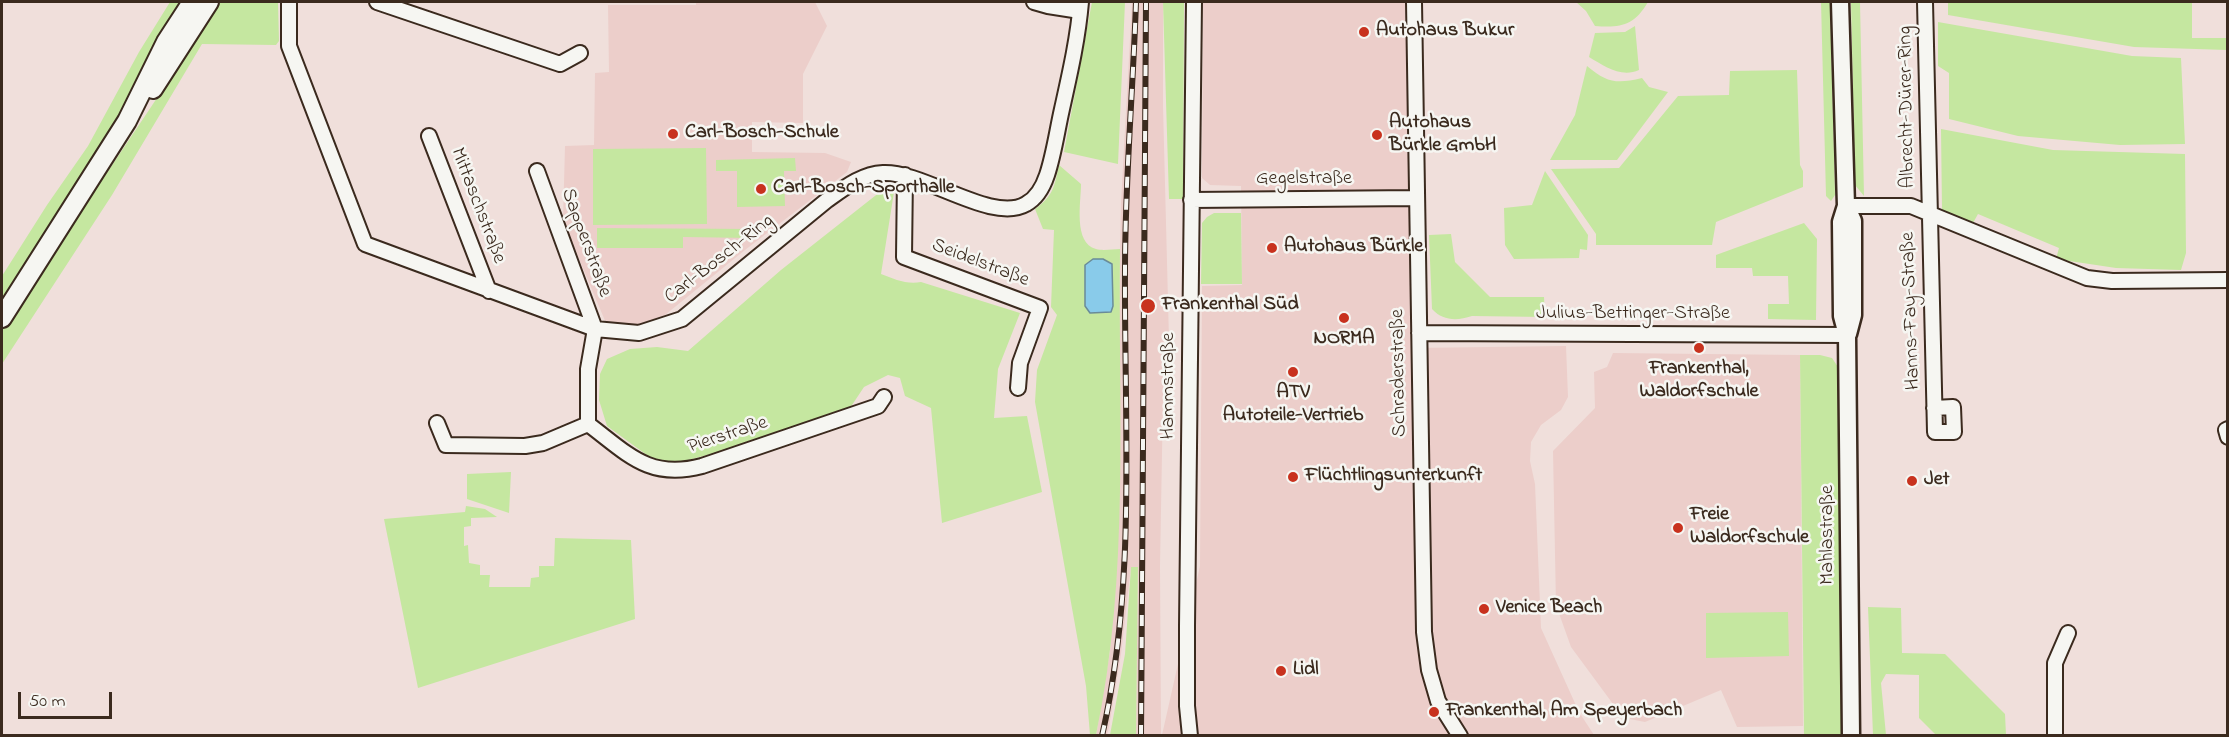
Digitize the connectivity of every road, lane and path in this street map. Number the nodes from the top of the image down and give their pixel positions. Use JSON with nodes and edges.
{"nodes":[{"id":1,"x":192,"y":2,"type":"edge"},
{"id":2,"x":209,"y":2,"type":"edge"},
{"id":3,"x":289,"y":2,"type":"edge"},
{"id":4,"x":377,"y":2,"type":"edge"},
{"id":5,"x":1034,"y":2,"type":"edge"},
{"id":6,"x":1194,"y":2,"type":"edge"},
{"id":7,"x":1414,"y":2,"type":"edge"},
{"id":8,"x":1840,"y":2,"type":"edge"},
{"id":9,"x":1925,"y":2,"type":"edge"},
{"id":10,"x":1081,"y":6,"type":"edge"},
{"id":11,"x":580,"y":53,"type":"dead end"},
{"id":12,"x":127,"y":121,"type":"junction"},
{"id":13,"x":429,"y":136,"type":"dead end"},
{"id":14,"x":537,"y":171,"type":"dead end"},
{"id":15,"x":905,"y":175,"type":"junction"},
{"id":16,"x":1417,"y":198,"type":"junction"},
{"id":17,"x":1191,"y":200,"type":"junction"},
{"id":18,"x":1846,"y":206,"type":"junction"},
{"id":19,"x":1929,"y":212,"type":"junction"},
{"id":20,"x":2228,"y":280,"type":"edge"},
{"id":21,"x":489,"y":291,"type":"junction"},
{"id":22,"x":2,"y":318,"type":"edge"},
{"id":23,"x":595,"y":329,"type":"junction"},
{"id":24,"x":1419,"y":333,"type":"junction"},
{"id":25,"x":1847,"y":335,"type":"junction"},
{"id":26,"x":1018,"y":388,"type":"dead end"},
{"id":27,"x":884,"y":396,"type":"dead end"},
{"id":28,"x":1934,"y":408,"type":"dead end"},
{"id":29,"x":437,"y":423,"type":"dead end"},
{"id":30,"x":588,"y":424,"type":"junction"},
{"id":31,"x":2228,"y":429,"type":"edge"},
{"id":32,"x":2228,"y":437,"type":"edge"},
{"id":33,"x":2068,"y":633,"type":"dead end"},
{"id":34,"x":1190,"y":735,"type":"edge"},
{"id":35,"x":1460,"y":735,"type":"edge"},
{"id":36,"x":1851,"y":735,"type":"edge"},
{"id":37,"x":2055,"y":735,"type":"edge"}],
"edges":[{"from":1,"to":12,"type":"main road"},
{"from":2,"to":12,"type":"main road"},
{"from":3,"to":21,"type":"street","name":"Carl-Bosch-Ring"},
{"from":4,"to":11,"type":"street"},
{"from":5,"to":10,"type":"street"},
{"from":6,"to":17,"type":"street","name":"Hammstraße"},
{"from":7,"to":16,"type":"street","name":"Schraderstraße"},
{"from":8,"to":18,"type":"street","name":"Mahlastraße"},
{"from":9,"to":19,"type":"street","name":"Albrecht-Dürer-Ring"},
{"from":10,"to":15,"type":"street","name":"Carl-Bosch-Ring"},
{"from":12,"to":22,"type":"main road"},
{"from":13,"to":21,"type":"street","name":"Mittaschstraße"},
{"from":14,"to":23,"type":"street","name":"Sapperstraße"},
{"from":15,"to":23,"type":"street","name":"Carl-Bosch-Ring"},
{"from":15,"to":26,"type":"street","name":"Seidelstraße"},
{"from":16,"to":17,"type":"street","name":"Gegelstraße"},
{"from":16,"to":24,"type":"street","name":"Schraderstraße"},
{"from":17,"to":34,"type":"street","name":"Hammstraße"},
{"from":18,"to":19,"type":"street","name":"Hanns-Fay-Straße"},
{"from":18,"to":25,"type":"street","name":"Mahlastraße"},
{"from":19,"to":20,"type":"street","name":"Hanns-Fay-Straße"},
{"from":19,"to":28,"type":"street","name":"Hanns-Fay-Straße"},
{"from":21,"to":23,"type":"street","name":"Carl-Bosch-Ring"},
{"from":23,"to":30,"type":"street"},
{"from":24,"to":25,"type":"street","name":"Julius-Bettinger-Straße"},
{"from":24,"to":35,"type":"street","name":"Schraderstraße"},
{"from":25,"to":36,"type":"street","name":"Mahlastraße"},
{"from":27,"to":30,"type":"street","name":"Pierstraße"},
{"from":29,"to":30,"type":"street"},
{"from":31,"to":32,"type":"street"},
{"from":33,"to":37,"type":"street"}]}
